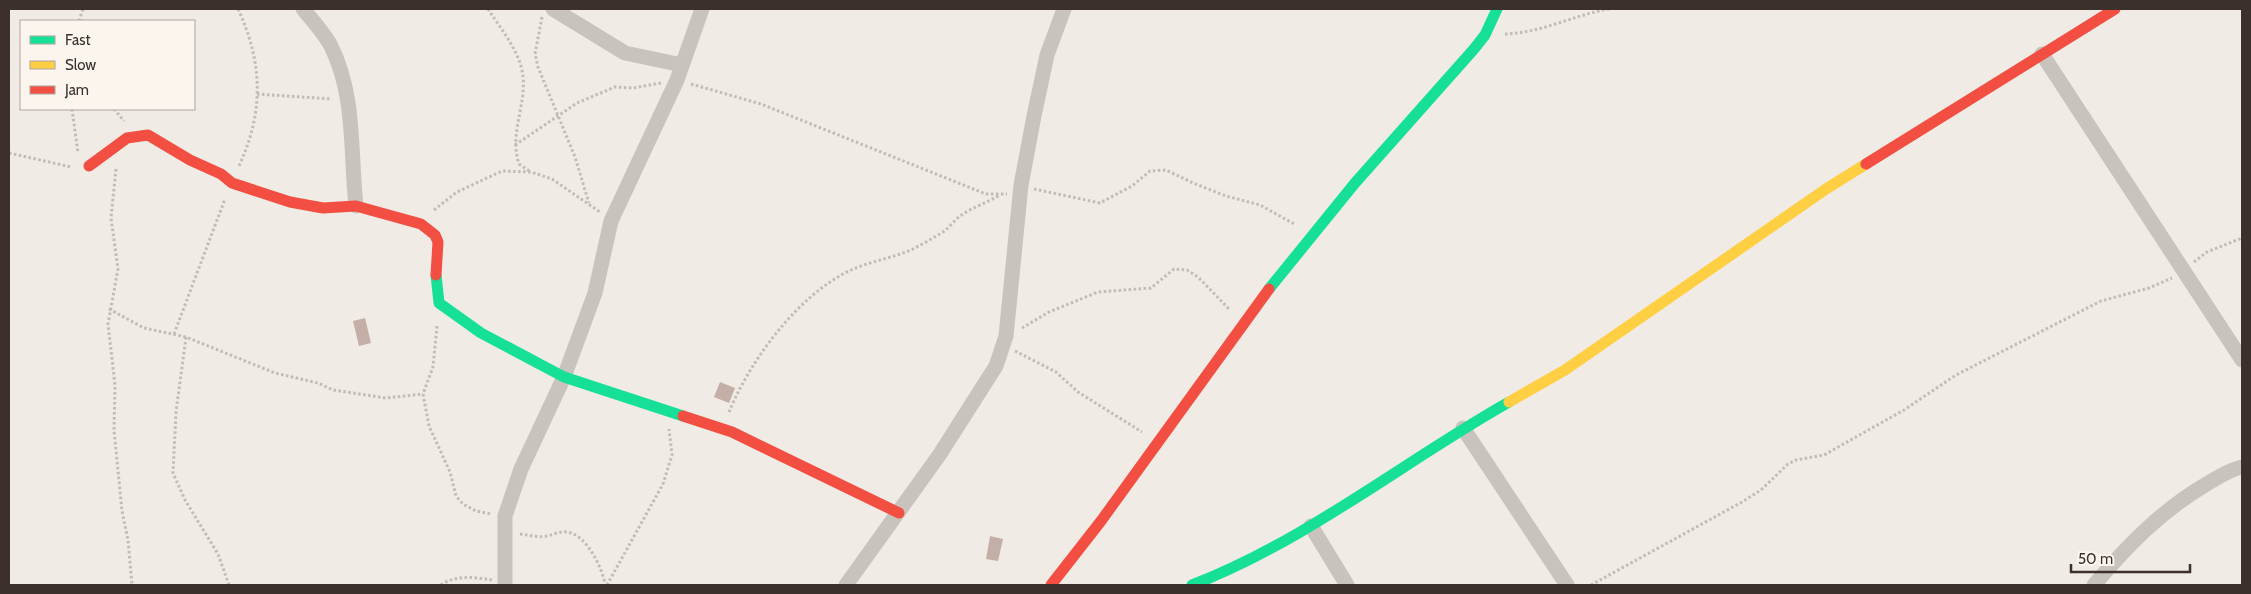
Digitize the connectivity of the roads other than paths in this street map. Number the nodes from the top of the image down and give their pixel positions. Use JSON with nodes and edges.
{"nodes":[{"id":1,"x":303,"y":9,"type":"edge"},
{"id":2,"x":553,"y":9,"type":"edge"},
{"id":3,"x":702,"y":9,"type":"edge"},
{"id":4,"x":1064,"y":9,"type":"edge"},
{"id":5,"x":1497,"y":9,"type":"edge"},
{"id":6,"x":2115,"y":9,"type":"edge"},
{"id":7,"x":2042,"y":54,"type":"junction"},
{"id":8,"x":680,"y":72,"type":"junction"},
{"id":9,"x":84,"y":166,"type":"road end"},
{"id":10,"x":356,"y":206,"type":"junction"},
{"id":11,"x":2242,"y":360,"type":"edge"},
{"id":12,"x":564,"y":377,"type":"junction"},
{"id":13,"x":1463,"y":428,"type":"junction"},
{"id":14,"x":2242,"y":467,"type":"edge"},
{"id":15,"x":899,"y":513,"type":"junction"},
{"id":16,"x":1311,"y":526,"type":"junction"},
{"id":17,"x":504,"y":582,"type":"edge"},
{"id":18,"x":846,"y":585,"type":"edge"},
{"id":19,"x":1051,"y":585,"type":"edge"},
{"id":20,"x":1192,"y":585,"type":"edge"},
{"id":21,"x":1347,"y":585,"type":"edge"},
{"id":22,"x":1567,"y":585,"type":"edge"},
{"id":23,"x":2094,"y":585,"type":"edge"}],
"edges":[{"from":1,"to":10,"type":"street"},
{"from":2,"to":8,"type":"street"},
{"from":3,"to":8,"type":"street"},
{"from":4,"to":15,"type":"street"},
{"from":5,"to":19,"type":"street"},
{"from":6,"to":7,"type":"street"},
{"from":7,"to":11,"type":"street"},
{"from":7,"to":13,"type":"street"},
{"from":8,"to":12,"type":"street"},
{"from":9,"to":10,"type":"street"},
{"from":10,"to":12,"type":"street"},
{"from":12,"to":15,"type":"street"},
{"from":12,"to":17,"type":"street"},
{"from":13,"to":16,"type":"street"},
{"from":13,"to":22,"type":"street"},
{"from":14,"to":23,"type":"street"},
{"from":15,"to":18,"type":"street"},
{"from":16,"to":20,"type":"street"},
{"from":16,"to":21,"type":"street"}]}
